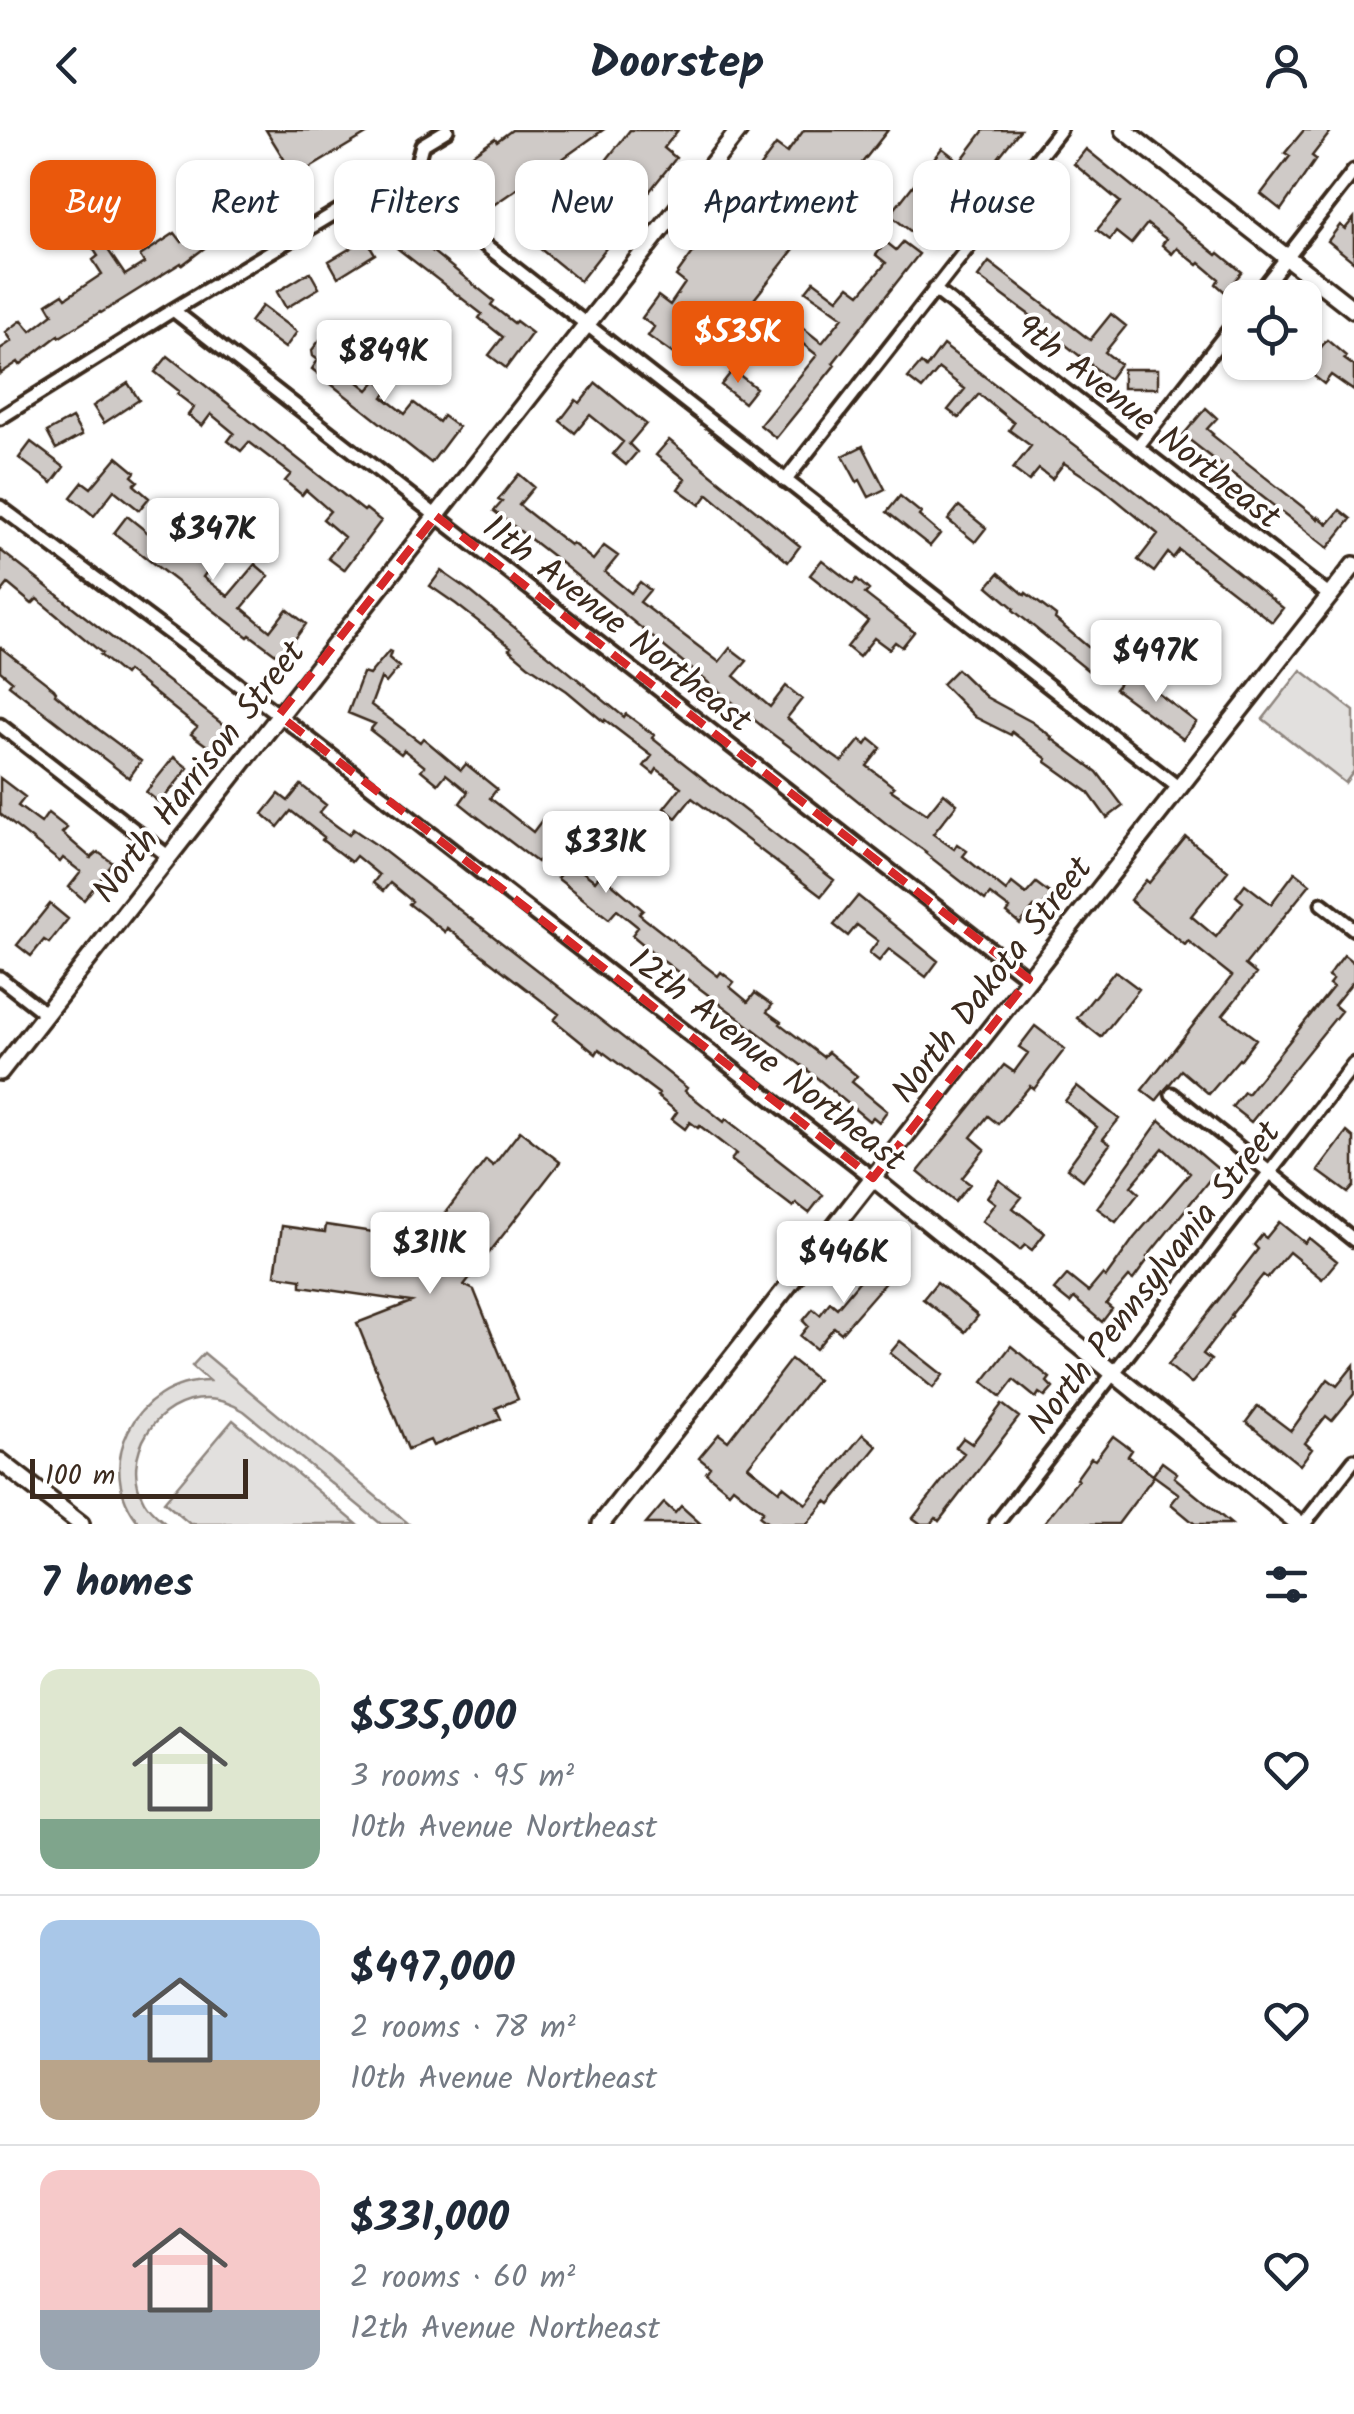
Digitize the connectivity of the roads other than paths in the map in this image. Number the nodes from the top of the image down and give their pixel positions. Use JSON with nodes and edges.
{"nodes":[{"id":1,"x":447,"y":130,"type":"edge"},
{"id":2,"x":739,"y":130,"type":"edge"},
{"id":3,"x":1060,"y":130,"type":"edge"},
{"id":4,"x":1124,"y":130,"type":"edge"},
{"id":5,"x":415,"y":160,"type":"edge"},
{"id":6,"x":1354,"y":171,"type":"edge"},
{"id":7,"x":334,"y":213,"type":"edge"},
{"id":8,"x":488,"y":250,"type":"edge"},
{"id":9,"x":1286,"y":257,"type":"junction"},
{"id":10,"x":1268,"y":280,"type":"edge"},
{"id":11,"x":934,"y":289,"type":"junction"},
{"id":12,"x":173,"y":310,"type":"junction"},
{"id":13,"x":1354,"y":310,"type":"edge"},
{"id":14,"x":587,"y":324,"type":"junction"},
{"id":15,"x":1222,"y":339,"type":"edge"},
{"id":16,"x":0,"y":418,"type":"edge"},
{"id":17,"x":1138,"y":446,"type":"junction"},
{"id":18,"x":785,"y":481,"type":"junction"},
{"id":19,"x":0,"y":507,"type":"edge"},
{"id":20,"x":436,"y":516,"type":"junction"},
{"id":21,"x":1354,"y":566,"type":"edge"},
{"id":22,"x":1330,"y":596,"type":"junction"},
{"id":23,"x":280,"y":715,"type":"junction"},
{"id":24,"x":0,"y":725,"type":"edge"},
{"id":25,"x":1179,"y":788,"type":"junction"},
{"id":26,"x":169,"y":857,"type":"junction"},
{"id":27,"x":1322,"y":904,"type":"dead end"},
{"id":28,"x":1354,"y":929,"type":"edge"},
{"id":29,"x":0,"y":978,"type":"edge"},
{"id":30,"x":1029,"y":980,"type":"junction"},
{"id":31,"x":46,"y":1014,"type":"junction"},
{"id":32,"x":1354,"y":1064,"type":"edge"},
{"id":33,"x":0,"y":1072,"type":"edge"},
{"id":34,"x":1172,"y":1094,"type":"dead end"},
{"id":35,"x":1270,"y":1172,"type":"junction"},
{"id":36,"x":872,"y":1178,"type":"junction"},
{"id":37,"x":1354,"y":1240,"type":"edge"},
{"id":38,"x":1112,"y":1374,"type":"junction"},
{"id":39,"x":1354,"y":1460,"type":"edge"},
{"id":40,"x":0,"y":1461,"type":"edge"},
{"id":41,"x":81,"y":1524,"type":"edge"},
{"id":42,"x":601,"y":1524,"type":"edge"},
{"id":43,"x":996,"y":1524,"type":"edge"},
{"id":44,"x":1302,"y":1524,"type":"edge"}],
"edges":[{"from":1,"to":5,"type":"street"},
{"from":2,"to":14,"type":"street","name":"North Harrison Street"},
{"from":3,"to":11,"type":"street"},
{"from":4,"to":9,"type":"street"},
{"from":6,"to":9,"type":"street"},
{"from":7,"to":12,"type":"street"},
{"from":8,"to":14,"type":"street"},
{"from":9,"to":10,"type":"street"},
{"from":9,"to":13,"type":"street"},
{"from":11,"to":17,"type":"street","name":"9th Avenue Northeast"},
{"from":11,"to":18,"type":"street"},
{"from":12,"to":16,"type":"street"},
{"from":12,"to":20,"type":"street","name":"11th Avenue Northeast"},
{"from":14,"to":18,"type":"street"},
{"from":14,"to":20,"type":"street","name":"North Harrison Street"},
{"from":15,"to":17,"type":"street"},
{"from":17,"to":22,"type":"street","name":"9th Avenue Northeast"},
{"from":18,"to":25,"type":"street"},
{"from":19,"to":23,"type":"street","name":"12th Avenue Northeast"},
{"from":20,"to":23,"type":"street","name":"North Harrison Street"},
{"from":20,"to":30,"type":"street","name":"11th Avenue Northeast"},
{"from":21,"to":22,"type":"street","name":"North Dakota Street"},
{"from":22,"to":25,"type":"street","name":"North Dakota Street"},
{"from":23,"to":26,"type":"street","name":"North Harrison Street"},
{"from":23,"to":36,"type":"street","name":"12th Avenue Northeast"},
{"from":24,"to":26,"type":"street"},
{"from":25,"to":30,"type":"street","name":"North Dakota Street"},
{"from":26,"to":31,"type":"street","name":"North Harrison Street"},
{"from":27,"to":28,"type":"street"},
{"from":29,"to":31,"type":"street"},
{"from":30,"to":36,"type":"street","name":"North Dakota Street"},
{"from":31,"to":33,"type":"street","name":"North Harrison Street"},
{"from":32,"to":35,"type":"street","name":"North Pennsylvania Street"},
{"from":34,"to":35,"type":"street"},
{"from":35,"to":37,"type":"street"},
{"from":35,"to":38,"type":"street","name":"North Pennsylvania Street"},
{"from":36,"to":38,"type":"street","name":"12th Avenue Northeast"},
{"from":36,"to":42,"type":"street","name":"North Dakota Street"},
{"from":38,"to":43,"type":"street","name":"North Pennsylvania Street"},
{"from":38,"to":44,"type":"street","name":"12th Avenue Northeast"},
{"from":39,"to":44,"type":"street"},
{"from":40,"to":41,"type":"street"}]}
